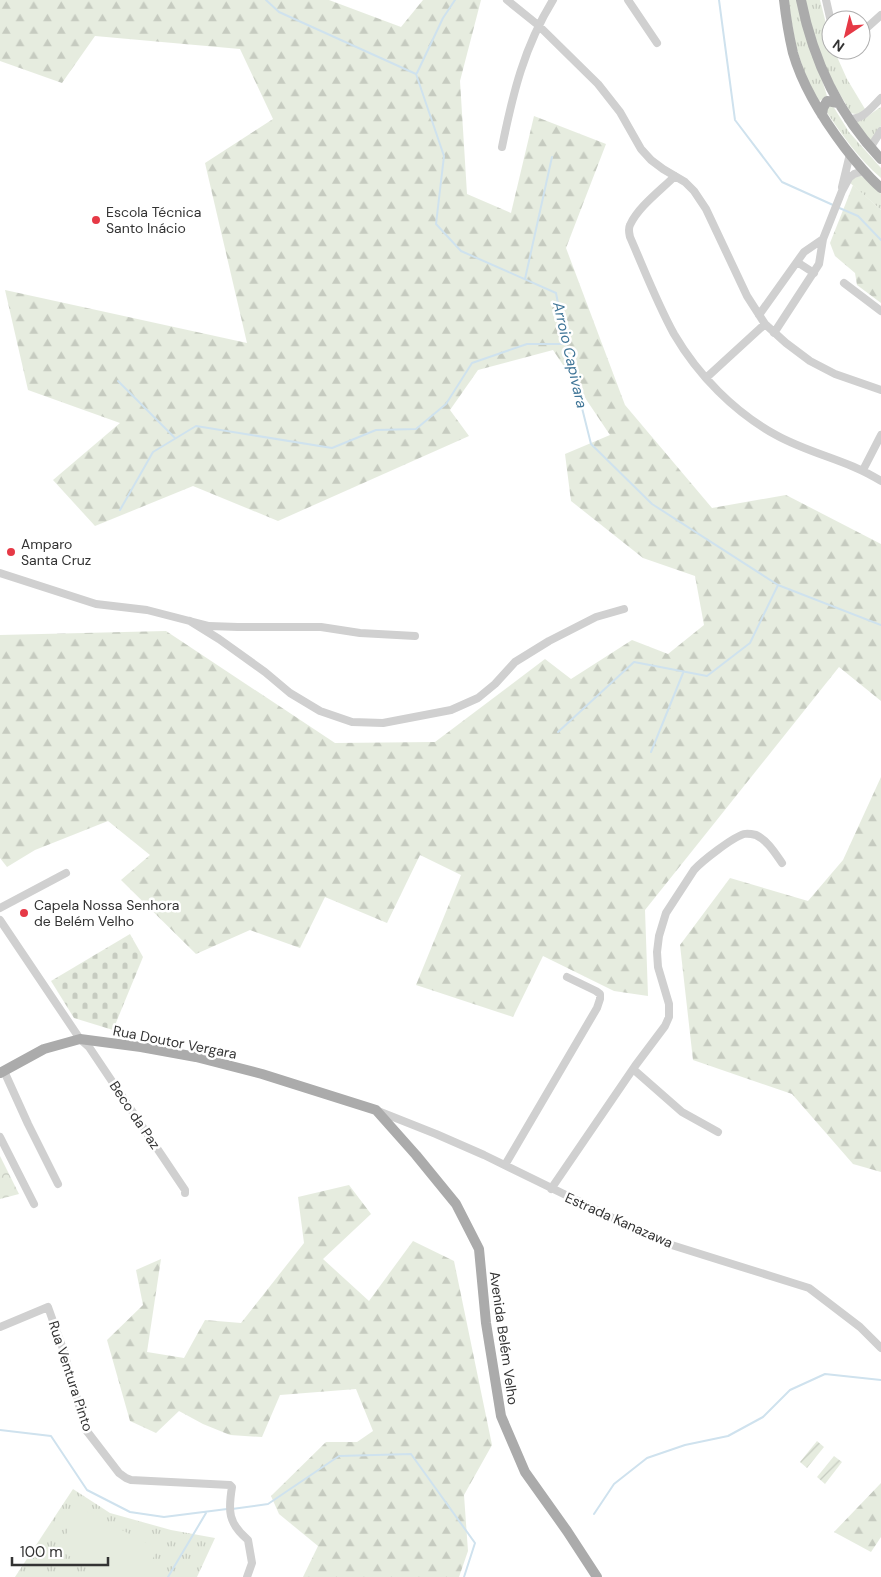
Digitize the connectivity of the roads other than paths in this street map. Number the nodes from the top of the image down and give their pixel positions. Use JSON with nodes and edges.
{"nodes":[{"id":1,"x":508,"y":0,"type":"edge"},
{"id":2,"x":553,"y":0,"type":"edge"},
{"id":3,"x":628,"y":0,"type":"edge"},
{"id":4,"x":784,"y":0,"type":"edge"},
{"id":5,"x":801,"y":0,"type":"edge"},
{"id":6,"x":881,"y":15,"type":"edge"},
{"id":7,"x":871,"y":24,"type":"edge"},
{"id":8,"x":538,"y":25,"type":"junction"},
{"id":9,"x":657,"y":42,"type":"dead end"},
{"id":10,"x":881,"y":98,"type":"edge"},
{"id":11,"x":838,"y":103,"type":"junction"},
{"id":12,"x":822,"y":115,"type":"junction"},
{"id":13,"x":848,"y":118,"type":"junction"},
{"id":14,"x":881,"y":132,"type":"edge"},
{"id":15,"x":502,"y":147,"type":"dead end"},
{"id":16,"x":870,"y":148,"type":"junction"},
{"id":17,"x":850,"y":154,"type":"junction"},
{"id":18,"x":881,"y":159,"type":"edge"},
{"id":19,"x":863,"y":171,"type":"junction"},
{"id":20,"x":674,"y":176,"type":"junction"},
{"id":21,"x":880,"y":186,"type":"edge"},
{"id":22,"x":842,"y":191,"type":"junction"},
{"id":23,"x":823,"y":239,"type":"junction"},
{"id":24,"x":797,"y":262,"type":"junction"},
{"id":25,"x":814,"y":273,"type":"junction"},
{"id":26,"x":844,"y":283,"type":"dead end"},
{"id":27,"x":881,"y":311,"type":"edge"},
{"id":28,"x":759,"y":315,"type":"junction"},
{"id":29,"x":765,"y":324,"type":"junction"},
{"id":30,"x":774,"y":333,"type":"junction"},
{"id":31,"x":706,"y":378,"type":"junction"},
{"id":32,"x":881,"y":390,"type":"edge"},
{"id":33,"x":881,"y":435,"type":"edge"},
{"id":34,"x":863,"y":470,"type":"junction"},
{"id":35,"x":881,"y":481,"type":"edge"},
{"id":36,"x":0,"y":573,"type":"edge"},
{"id":37,"x":624,"y":609,"type":"dead end"},
{"id":38,"x":190,"y":621,"type":"junction"},
{"id":39,"x":415,"y":636,"type":"dead end"},
{"id":40,"x":782,"y":863,"type":"dead end"},
{"id":41,"x":66,"y":872,"type":"dead end"},
{"id":42,"x":0,"y":908,"type":"edge"},
{"id":43,"x":0,"y":922,"type":"edge"},
{"id":44,"x":567,"y":977,"type":"dead end"},
{"id":45,"x":80,"y":1039,"type":"junction"},
{"id":46,"x":633,"y":1069,"type":"junction"},
{"id":47,"x":2,"y":1072,"type":"edge"},
{"id":48,"x":376,"y":1110,"type":"junction"},
{"id":49,"x":718,"y":1132,"type":"dead end"},
{"id":50,"x":0,"y":1138,"type":"edge"},
{"id":51,"x":505,"y":1165,"type":"junction"},
{"id":52,"x":58,"y":1184,"type":"dead end"},
{"id":53,"x":551,"y":1188,"type":"junction"},
{"id":54,"x":185,"y":1193,"type":"dead end"},
{"id":55,"x":34,"y":1204,"type":"dead end"},
{"id":56,"x":0,"y":1327,"type":"edge"},
{"id":57,"x":881,"y":1348,"type":"edge"},
{"id":58,"x":247,"y":1577,"type":"edge"},
{"id":59,"x":597,"y":1577,"type":"edge"}],
"edges":[{"from":1,"to":8,"type":"street"},
{"from":2,"to":8,"type":"street"},
{"from":3,"to":9,"type":"street"},
{"from":4,"to":12,"type":"main road"},
{"from":5,"to":11,"type":"main road"},
{"from":6,"to":7,"type":"street"},
{"from":8,"to":15,"type":"street"},
{"from":8,"to":20,"type":"street"},
{"from":10,"to":13,"type":"street"},
{"from":11,"to":12,"type":"main road"},
{"from":11,"to":13,"type":"main road"},
{"from":12,"to":17,"type":"main road"},
{"from":13,"to":16,"type":"main road"},
{"from":14,"to":16,"type":"street"},
{"from":16,"to":18,"type":"main road"},
{"from":17,"to":19,"type":"main road"},
{"from":17,"to":22,"type":"street"},
{"from":19,"to":21,"type":"main road"},
{"from":19,"to":22,"type":"street"},
{"from":20,"to":28,"type":"street"},
{"from":20,"to":31,"type":"street"},
{"from":22,"to":23,"type":"street"},
{"from":23,"to":24,"type":"street"},
{"from":23,"to":25,"type":"street"},
{"from":24,"to":25,"type":"street"},
{"from":24,"to":28,"type":"street"},
{"from":25,"to":30,"type":"street"},
{"from":26,"to":27,"type":"street"},
{"from":28,"to":29,"type":"street"},
{"from":29,"to":30,"type":"street"},
{"from":29,"to":31,"type":"street"},
{"from":30,"to":32,"type":"street"},
{"from":31,"to":34,"type":"street"},
{"from":33,"to":34,"type":"street"},
{"from":34,"to":35,"type":"street"},
{"from":36,"to":38,"type":"street"},
{"from":37,"to":38,"type":"street"},
{"from":38,"to":39,"type":"street"},
{"from":40,"to":46,"type":"street"},
{"from":41,"to":42,"type":"street"},
{"from":43,"to":45,"type":"street","name":"Beco da Paz"},
{"from":44,"to":51,"type":"street"},
{"from":45,"to":47,"type":"main road","name":"Rua Doutor Vergara"},
{"from":45,"to":48,"type":"main road","name":"Rua Doutor Vergara"},
{"from":45,"to":54,"type":"street","name":"Beco da Paz"},
{"from":46,"to":49,"type":"street"},
{"from":46,"to":53,"type":"street"},
{"from":47,"to":52,"type":"street"},
{"from":48,"to":51,"type":"street","name":"Estrada Kanazawa"},
{"from":48,"to":59,"type":"main road","name":"Avenida Belém Velho"},
{"from":50,"to":55,"type":"street"},
{"from":51,"to":53,"type":"street","name":"Estrada Kanazawa"},
{"from":53,"to":57,"type":"street","name":"Estrada Kanazawa"},
{"from":56,"to":58,"type":"street","name":"Rua Ventura Pinto"}]}
